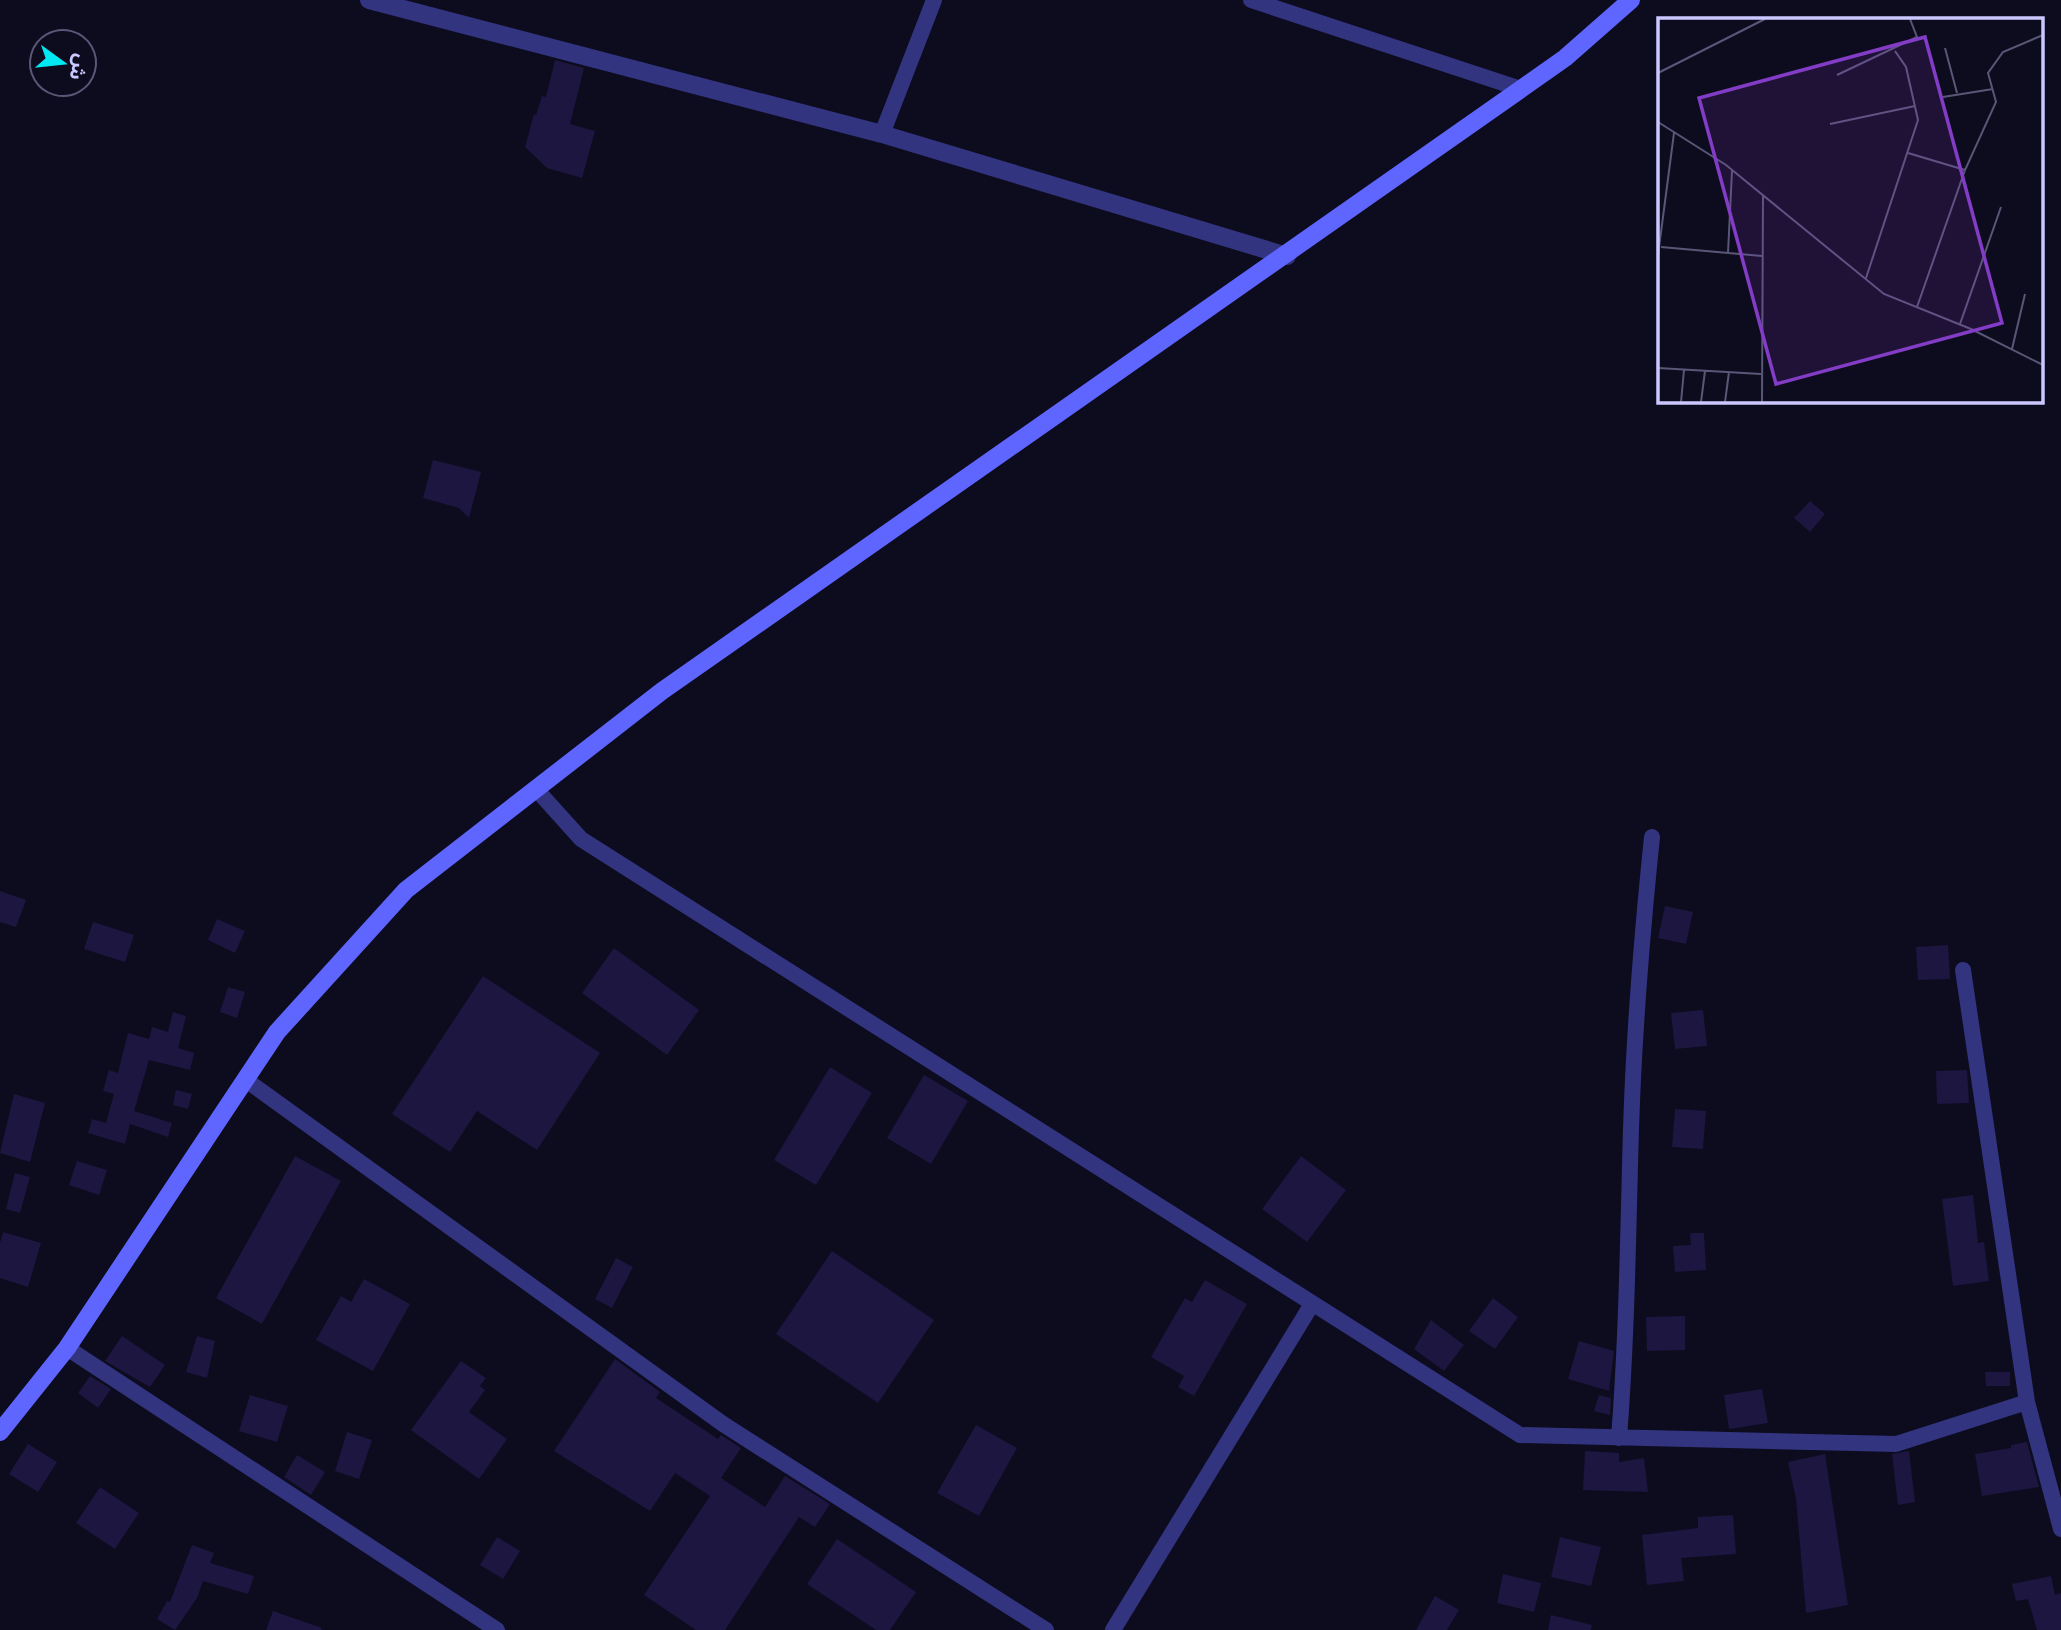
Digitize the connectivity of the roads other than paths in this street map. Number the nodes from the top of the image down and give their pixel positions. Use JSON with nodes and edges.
{"nodes":[{"id":1,"x":369,"y":0,"type":"edge"},
{"id":2,"x":934,"y":0,"type":"edge"},
{"id":3,"x":1251,"y":0,"type":"edge"},
{"id":4,"x":1631,"y":0,"type":"edge"},
{"id":5,"x":1521,"y":89,"type":"junction"},
{"id":6,"x":882,"y":134,"type":"junction"},
{"id":7,"x":1287,"y":256,"type":"junction"},
{"id":8,"x":536,"y":789,"type":"junction"},
{"id":9,"x":1652,"y":837,"type":"dead end"},
{"id":10,"x":1963,"y":970,"type":"dead end"},
{"id":11,"x":246,"y":1080,"type":"junction"},
{"id":12,"x":1312,"y":1304,"type":"junction"},
{"id":13,"x":67,"y":1348,"type":"junction"},
{"id":14,"x":2027,"y":1402,"type":"junction"},
{"id":15,"x":0,"y":1432,"type":"edge"},
{"id":16,"x":1619,"y":1438,"type":"junction"},
{"id":17,"x":2061,"y":1529,"type":"edge"},
{"id":18,"x":497,"y":1630,"type":"edge"},
{"id":19,"x":1046,"y":1630,"type":"edge"},
{"id":20,"x":1113,"y":1630,"type":"edge"}],
"edges":[{"from":1,"to":6,"type":"street"},
{"from":2,"to":6,"type":"street"},
{"from":3,"to":5,"type":"street"},
{"from":4,"to":5,"type":"main road"},
{"from":5,"to":7,"type":"main road"},
{"from":6,"to":7,"type":"street"},
{"from":7,"to":8,"type":"main road"},
{"from":8,"to":11,"type":"main road"},
{"from":8,"to":12,"type":"street"},
{"from":9,"to":16,"type":"street"},
{"from":10,"to":14,"type":"street"},
{"from":11,"to":13,"type":"main road"},
{"from":11,"to":19,"type":"street"},
{"from":12,"to":16,"type":"street"},
{"from":12,"to":20,"type":"street"},
{"from":13,"to":15,"type":"main road"},
{"from":13,"to":18,"type":"street"},
{"from":14,"to":16,"type":"street"},
{"from":14,"to":17,"type":"street"}]}
